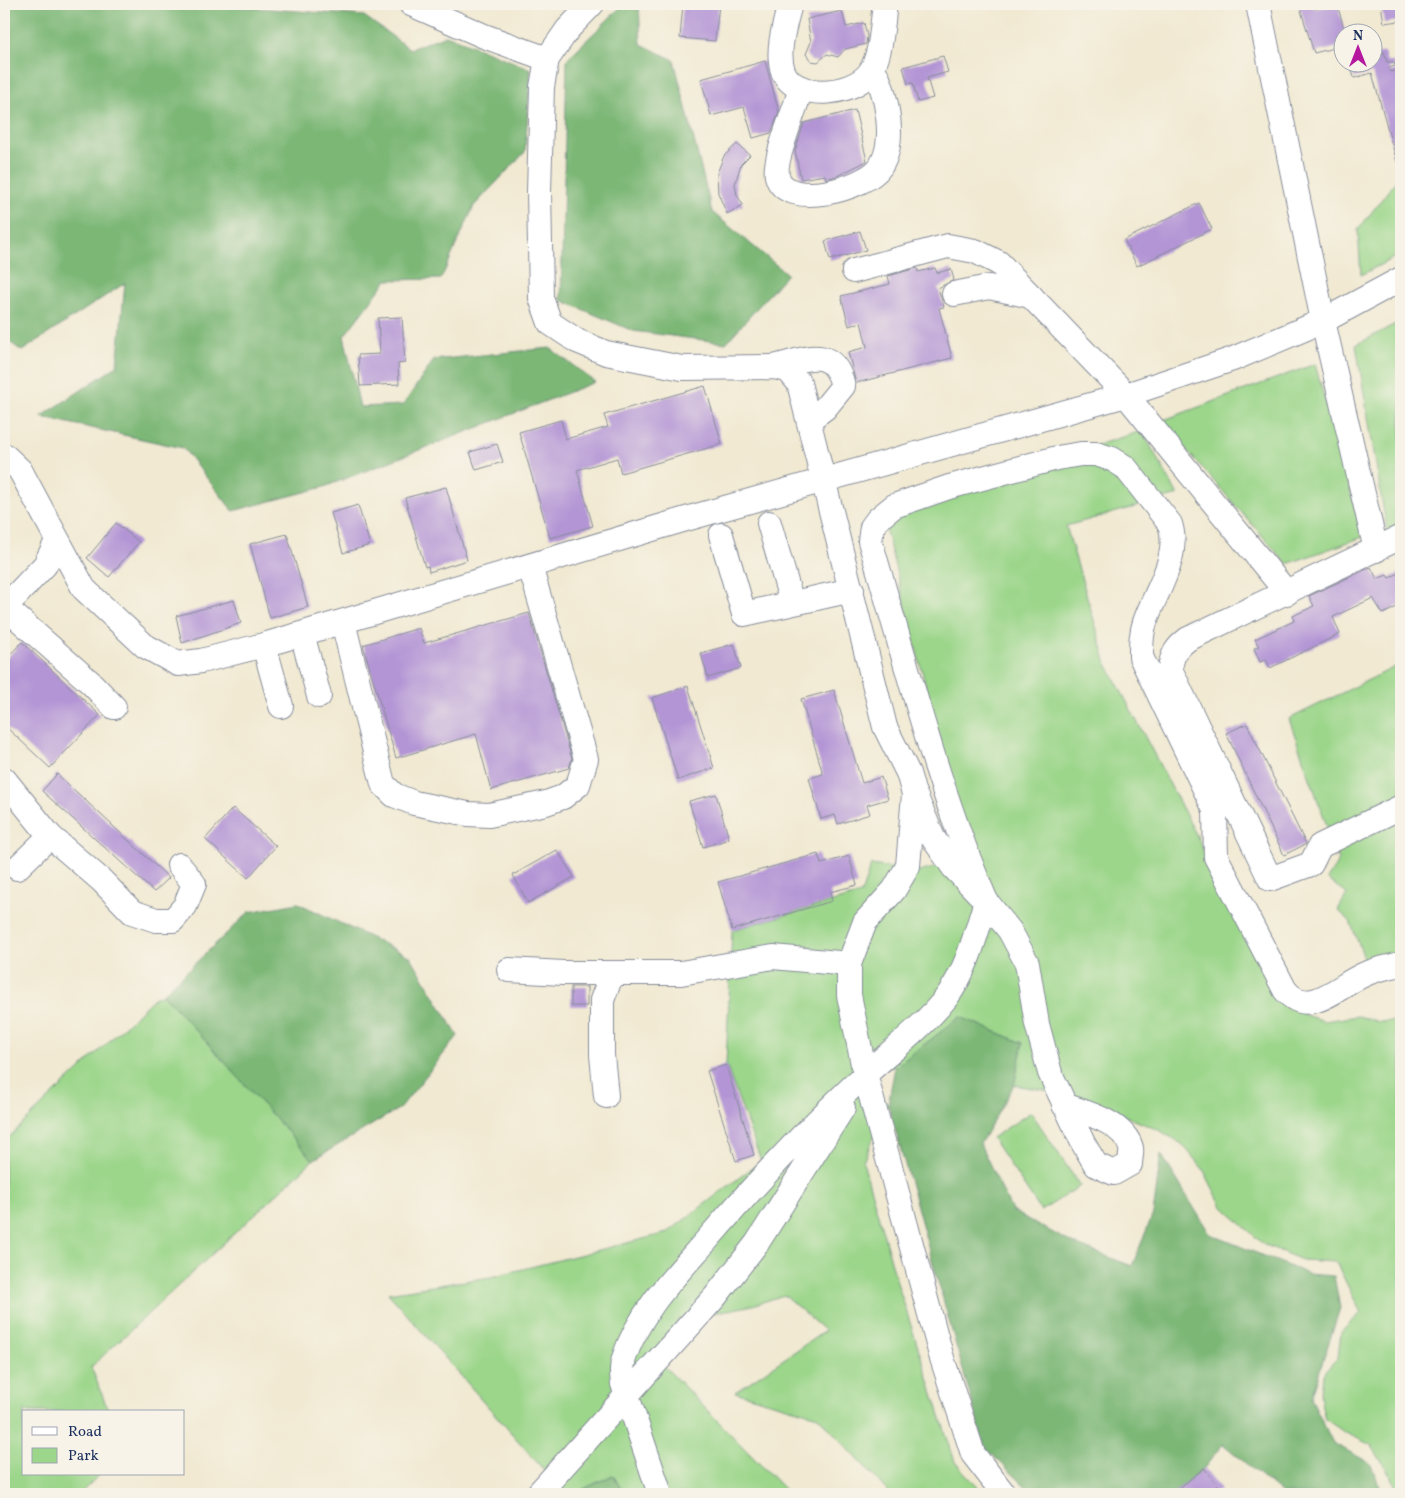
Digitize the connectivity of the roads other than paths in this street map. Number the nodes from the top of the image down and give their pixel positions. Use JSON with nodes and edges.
{"nodes":[{"id":1,"x":411,"y":4,"type":"edge"},
{"id":2,"x":592,"y":4,"type":"edge"},
{"id":3,"x":790,"y":4,"type":"edge"},
{"id":4,"x":885,"y":4,"type":"edge"},
{"id":5,"x":1258,"y":4,"type":"edge"},
{"id":6,"x":547,"y":59,"type":"junction"},
{"id":7,"x":873,"y":68,"type":"junction"},
{"id":8,"x":801,"y":88,"type":"junction"},
{"id":9,"x":854,"y":271,"type":"dead end"},
{"id":10,"x":1401,"y":279,"type":"edge"},
{"id":11,"x":954,"y":294,"type":"dead end"},
{"id":12,"x":1030,"y":296,"type":"junction"},
{"id":13,"x":1323,"y":321,"type":"junction"},
{"id":14,"x":791,"y":368,"type":"junction"},
{"id":15,"x":1126,"y":395,"type":"junction"},
{"id":16,"x":813,"y":410,"type":"junction"},
{"id":17,"x":4,"y":454,"type":"edge"},
{"id":18,"x":825,"y":481,"type":"junction"},
{"id":19,"x":769,"y":523,"type":"dead end"},
{"id":20,"x":721,"y":536,"type":"dead end"},
{"id":21,"x":1401,"y":537,"type":"edge"},
{"id":22,"x":57,"y":541,"type":"junction"},
{"id":23,"x":1376,"y":550,"type":"junction"},
{"id":24,"x":530,"y":566,"type":"junction"},
{"id":25,"x":852,"y":590,"type":"junction"},
{"id":26,"x":1287,"y":593,"type":"junction"},
{"id":27,"x":792,"y":603,"type":"junction"},
{"id":28,"x":4,"y":608,"type":"edge"},
{"id":29,"x":342,"y":622,"type":"junction"},
{"id":30,"x":302,"y":634,"type":"junction"},
{"id":31,"x":264,"y":645,"type":"junction"},
{"id":32,"x":319,"y":696,"type":"dead end"},
{"id":33,"x":281,"y":706,"type":"dead end"},
{"id":34,"x":114,"y":707,"type":"dead end"},
{"id":35,"x":4,"y":779,"type":"edge"},
{"id":36,"x":914,"y":794,"type":"junction"},
{"id":37,"x":1401,"y":807,"type":"edge"},
{"id":38,"x":50,"y":836,"type":"junction"},
{"id":39,"x":178,"y":865,"type":"dead end"},
{"id":40,"x":17,"y":868,"type":"dead end"},
{"id":41,"x":986,"y":900,"type":"junction"},
{"id":42,"x":849,"y":964,"type":"junction"},
{"id":43,"x":1401,"y":964,"type":"edge"},
{"id":44,"x":509,"y":970,"type":"dead end"},
{"id":45,"x":612,"y":974,"type":"junction"},
{"id":46,"x":865,"y":1074,"type":"junction"},
{"id":47,"x":606,"y":1096,"type":"dead end"},
{"id":48,"x":1064,"y":1105,"type":"dead end"},
{"id":49,"x":628,"y":1395,"type":"junction"},
{"id":50,"x":538,"y":1494,"type":"edge"},
{"id":51,"x":660,"y":1494,"type":"edge"},
{"id":52,"x":1004,"y":1494,"type":"edge"}],
"edges":[{"from":1,"to":6,"type":"lane"},
{"from":2,"to":6,"type":"lane"},
{"from":3,"to":8,"type":"lane"},
{"from":4,"to":7,"type":"lane"},
{"from":5,"to":13,"type":"lane"},
{"from":6,"to":14,"type":"lane"},
{"from":7,"to":8,"type":"lane"},
{"from":7,"to":8,"type":"lane"},
{"from":9,"to":12,"type":"lane"},
{"from":10,"to":13,"type":"lane"},
{"from":11,"to":12,"type":"lane"},
{"from":12,"to":15,"type":"lane"},
{"from":13,"to":15,"type":"lane"},
{"from":13,"to":23,"type":"lane"},
{"from":14,"to":16,"type":"lane"},
{"from":14,"to":16,"type":"lane"},
{"from":15,"to":18,"type":"lane"},
{"from":15,"to":26,"type":"lane"},
{"from":16,"to":18,"type":"lane"},
{"from":17,"to":22,"type":"lane"},
{"from":18,"to":24,"type":"lane"},
{"from":18,"to":25,"type":"lane"},
{"from":19,"to":27,"type":"lane"},
{"from":20,"to":27,"type":"lane"},
{"from":21,"to":23,"type":"lane"},
{"from":22,"to":28,"type":"lane"},
{"from":22,"to":31,"type":"lane"},
{"from":23,"to":26,"type":"lane"},
{"from":24,"to":29,"type":"lane"},
{"from":24,"to":29,"type":"lane"},
{"from":25,"to":27,"type":"lane"},
{"from":25,"to":36,"type":"lane"},
{"from":26,"to":37,"type":"lane"},
{"from":28,"to":34,"type":"lane"},
{"from":29,"to":30,"type":"lane"},
{"from":30,"to":31,"type":"lane"},
{"from":30,"to":32,"type":"lane"},
{"from":31,"to":33,"type":"lane"},
{"from":35,"to":38,"type":"lane"},
{"from":36,"to":41,"type":"lane"},
{"from":36,"to":42,"type":"lane"},
{"from":38,"to":39,"type":"lane"},
{"from":38,"to":40,"type":"lane"},
{"from":41,"to":43,"type":"lane"},
{"from":41,"to":46,"type":"lane"},
{"from":41,"to":48,"type":"lane"},
{"from":42,"to":45,"type":"lane"},
{"from":42,"to":46,"type":"lane"},
{"from":44,"to":45,"type":"lane"},
{"from":45,"to":47,"type":"lane"},
{"from":46,"to":49,"type":"lane"},
{"from":46,"to":49,"type":"lane"},
{"from":46,"to":52,"type":"lane"},
{"from":49,"to":50,"type":"lane"},
{"from":49,"to":51,"type":"lane"}]}
